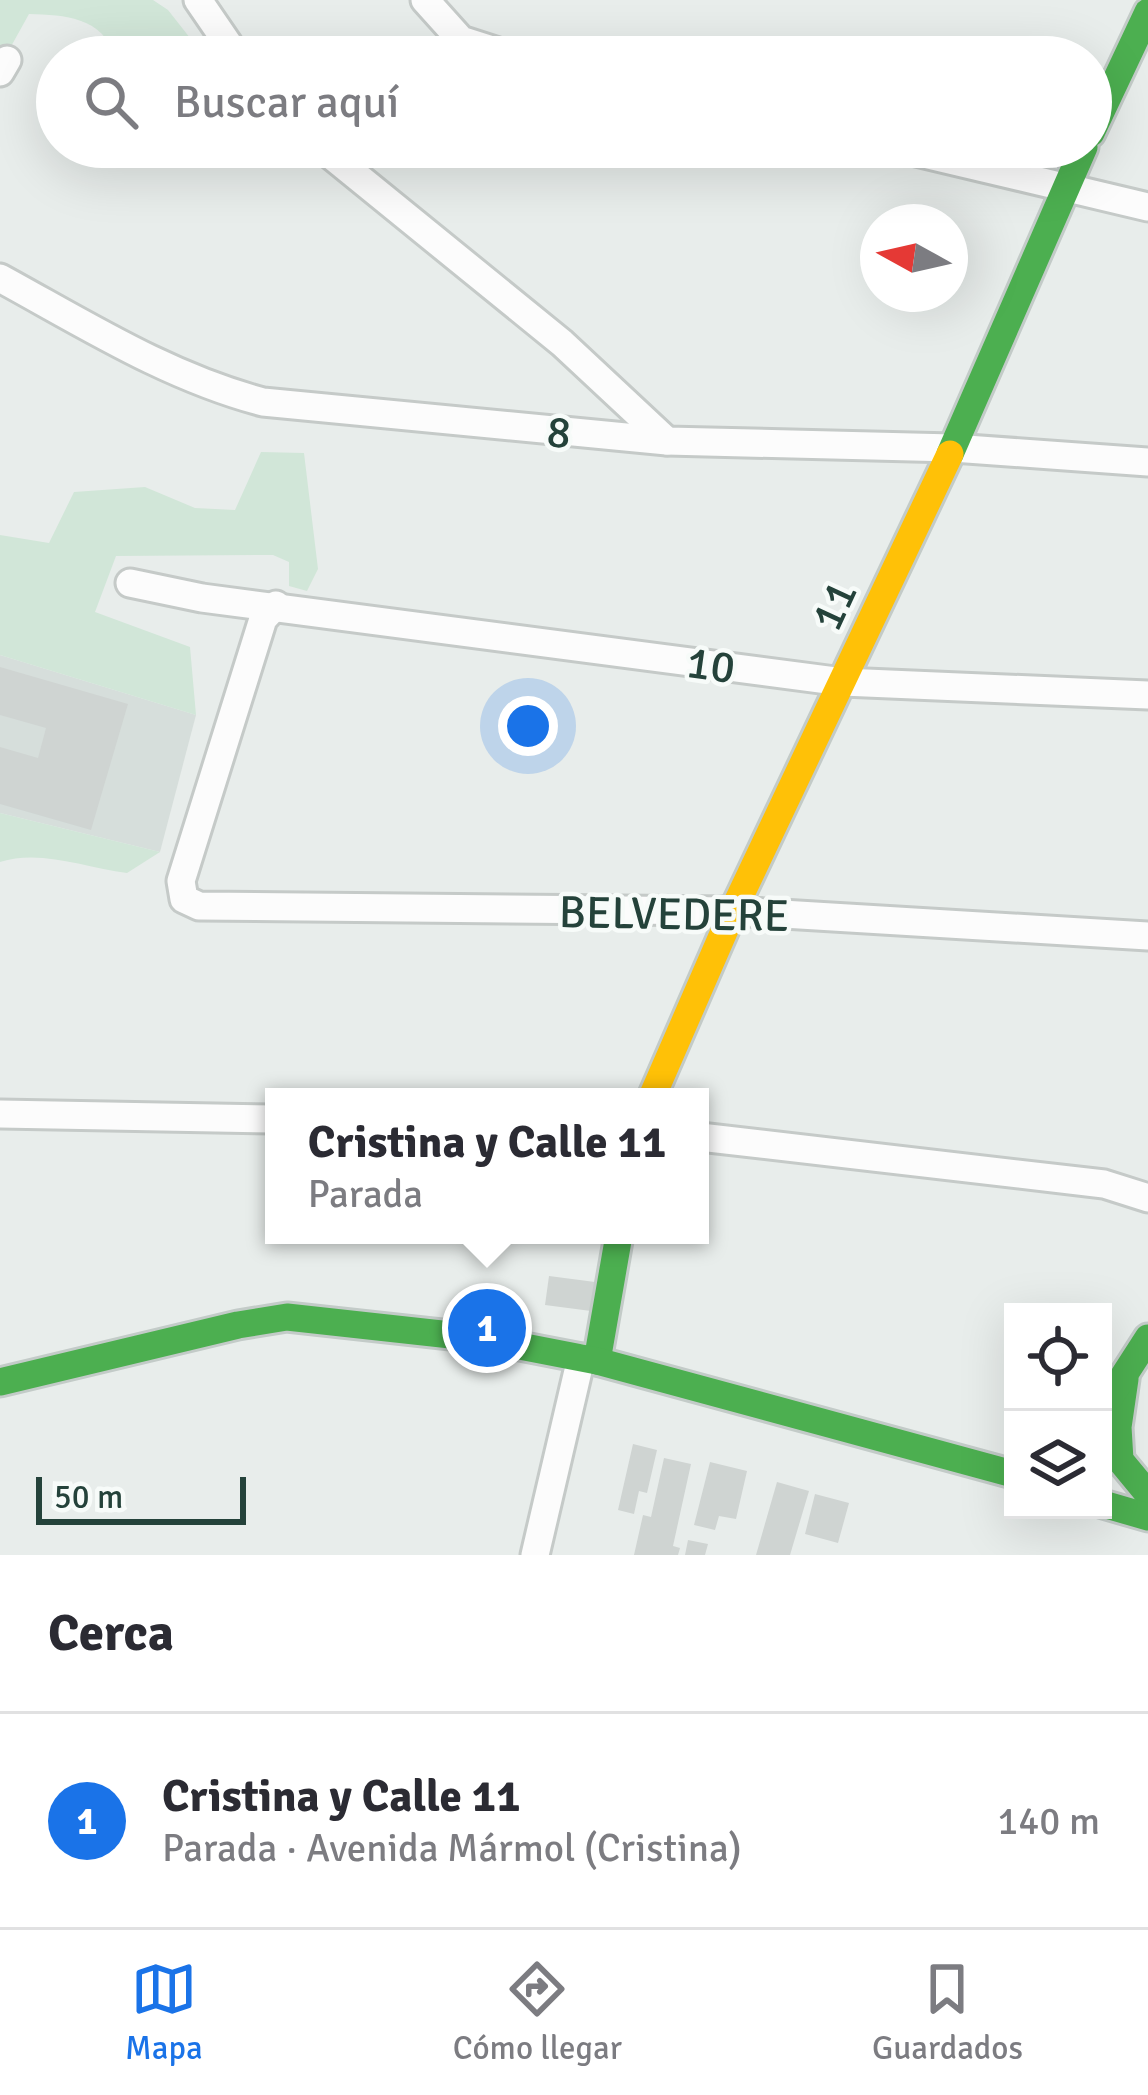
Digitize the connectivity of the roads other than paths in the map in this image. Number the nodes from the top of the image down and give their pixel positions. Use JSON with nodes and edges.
{"nodes":[{"id":1,"x":198,"y":0,"type":"edge"},
{"id":2,"x":425,"y":0,"type":"edge"},
{"id":3,"x":1148,"y":12,"type":"edge"},
{"id":4,"x":223,"y":36,"type":"edge"},
{"id":5,"x":457,"y":36,"type":"edge"},
{"id":6,"x":1112,"y":88,"type":"edge"},
{"id":7,"x":347,"y":168,"type":"edge"},
{"id":8,"x":984,"y":168,"type":"edge"},
{"id":9,"x":1074,"y":168,"type":"edge"},
{"id":10,"x":1065,"y":187,"type":"junction"},
{"id":11,"x":1148,"y":207,"type":"edge"},
{"id":12,"x":0,"y":278,"type":"edge"},
{"id":13,"x":667,"y":441,"type":"junction"},
{"id":14,"x":953,"y":448,"type":"junction"},
{"id":15,"x":1148,"y":462,"type":"edge"},
{"id":16,"x":130,"y":583,"type":"dead end"},
{"id":17,"x":276,"y":605,"type":"junction"},
{"id":18,"x":843,"y":682,"type":"junction"},
{"id":19,"x":1148,"y":695,"type":"edge"},
{"id":20,"x":733,"y":911,"type":"junction"},
{"id":21,"x":1148,"y":937,"type":"edge"},
{"id":22,"x":656,"y":1088,"type":"edge"},
{"id":23,"x":0,"y":1114,"type":"edge"},
{"id":24,"x":265,"y":1119,"type":"edge"},
{"id":25,"x":709,"y":1138,"type":"edge"},
{"id":26,"x":1148,"y":1198,"type":"edge"},
{"id":27,"x":617,"y":1244,"type":"edge"},
{"id":28,"x":1148,"y":1338,"type":"edge"},
{"id":29,"x":589,"y":1359,"type":"junction"},
{"id":30,"x":1125,"y":1379,"type":"junction"},
{"id":31,"x":0,"y":1382,"type":"edge"},
{"id":32,"x":1112,"y":1395,"type":"edge"},
{"id":33,"x":1004,"y":1472,"type":"edge"},
{"id":34,"x":1148,"y":1494,"type":"edge"},
{"id":35,"x":1112,"y":1506,"type":"edge"},
{"id":36,"x":1148,"y":1516,"type":"edge"},
{"id":37,"x":536,"y":1555,"type":"edge"}],
"edges":[{"from":1,"to":4,"type":"street"},
{"from":2,"to":5,"type":"street"},
{"from":3,"to":6,"type":"main road"},
{"from":7,"to":13,"type":"street"},
{"from":8,"to":10,"type":"street"},
{"from":9,"to":10,"type":"main road","name":"11"},
{"from":10,"to":11,"type":"street"},
{"from":10,"to":14,"type":"main road","name":"11"},
{"from":12,"to":13,"type":"street","name":"8"},
{"from":13,"to":14,"type":"street","name":"8"},
{"from":14,"to":15,"type":"street","name":"8"},
{"from":14,"to":18,"type":"main road","name":"11"},
{"from":16,"to":17,"type":"street","name":"10"},
{"from":17,"to":18,"type":"street","name":"10"},
{"from":17,"to":20,"type":"street","name":"BELVEDERE"},
{"from":18,"to":19,"type":"street","name":"10"},
{"from":18,"to":20,"type":"main road","name":"11"},
{"from":20,"to":21,"type":"street","name":"BELVEDERE"},
{"from":20,"to":22,"type":"main road","name":"11"},
{"from":23,"to":24,"type":"street"},
{"from":25,"to":26,"type":"street"},
{"from":27,"to":29,"type":"main road"},
{"from":28,"to":30,"type":"main road"},
{"from":29,"to":31,"type":"main road"},
{"from":29,"to":33,"type":"main road"},
{"from":29,"to":37,"type":"street"},
{"from":30,"to":32,"type":"main road"},
{"from":30,"to":34,"type":"main road"},
{"from":35,"to":36,"type":"main road"}]}
